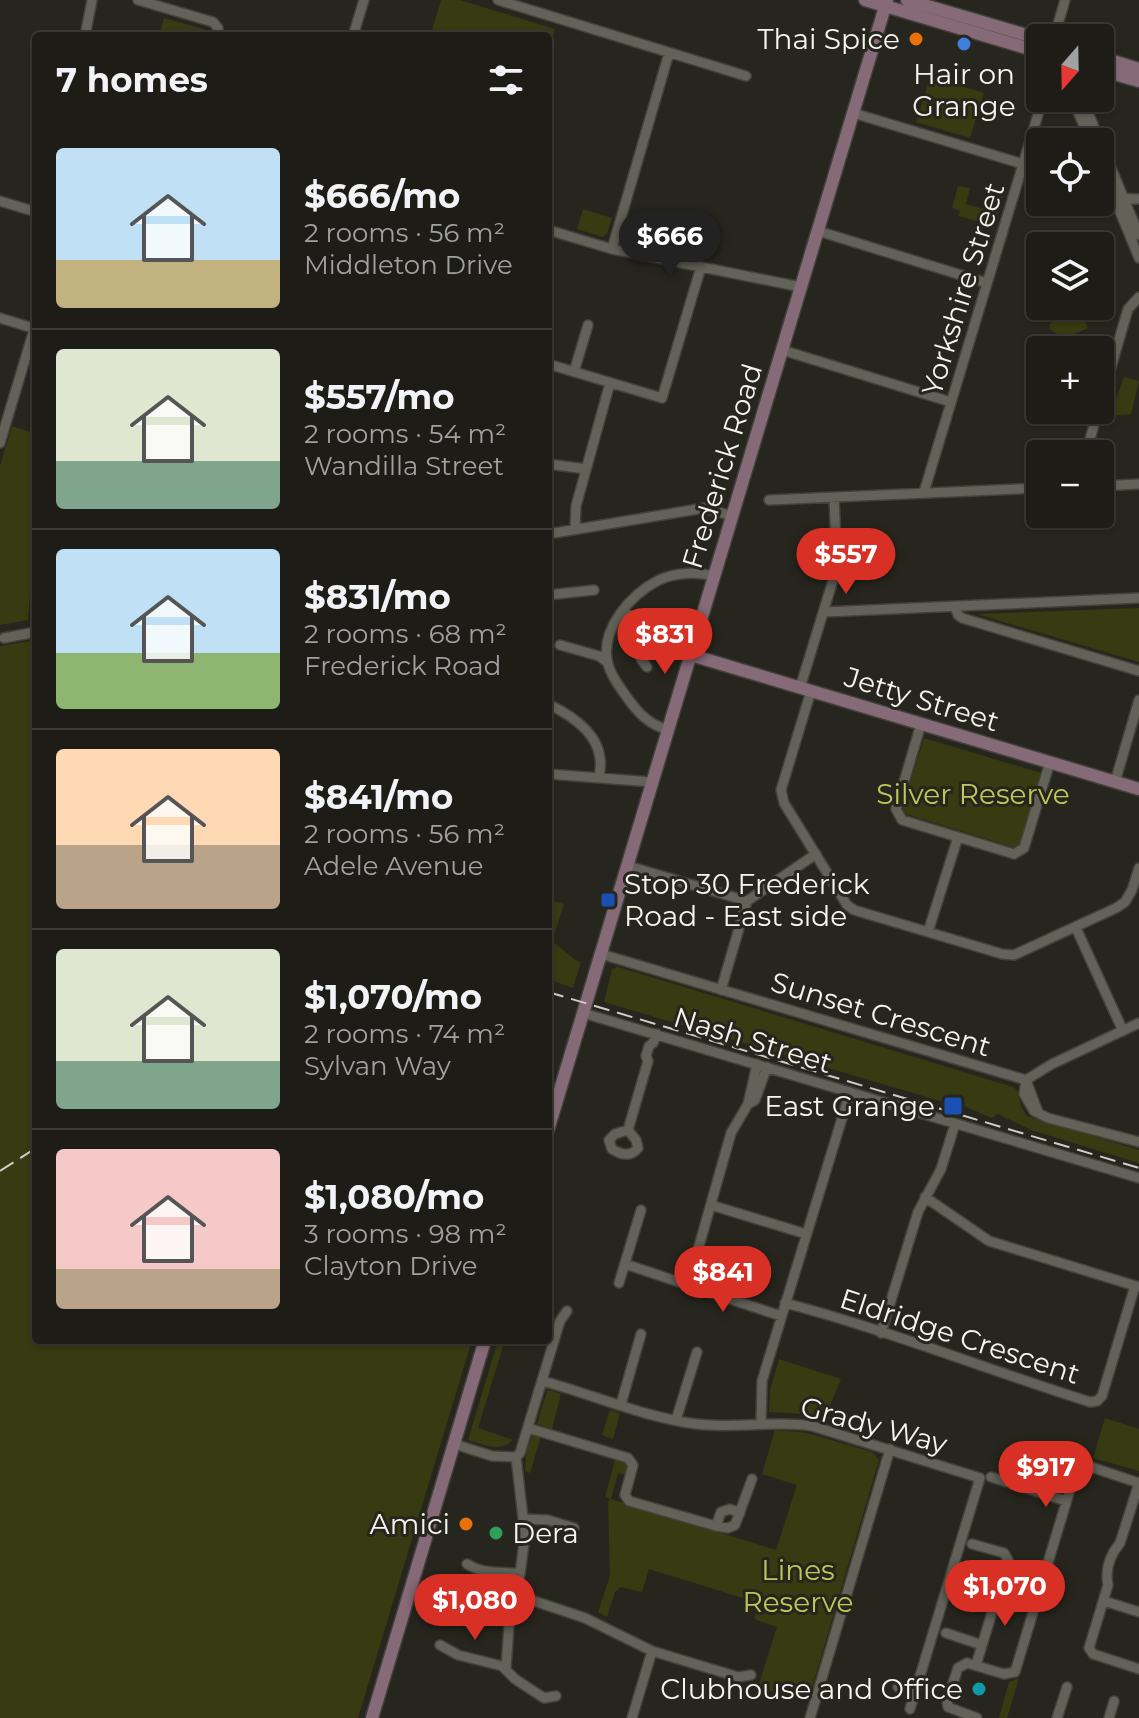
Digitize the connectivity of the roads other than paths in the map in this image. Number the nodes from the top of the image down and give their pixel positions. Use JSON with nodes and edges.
{"nodes":[{"id":1,"x":92,"y":0,"type":"edge"},
{"id":2,"x":138,"y":0,"type":"edge"},
{"id":3,"x":364,"y":0,"type":"edge"},
{"id":4,"x":498,"y":0,"type":"edge"},
{"id":5,"x":865,"y":0,"type":"edge"},
{"id":6,"x":907,"y":0,"type":"edge"},
{"id":7,"x":1065,"y":0,"type":"edge"},
{"id":8,"x":886,"y":3,"type":"edge"},
{"id":9,"x":1058,"y":24,"type":"edge"},
{"id":10,"x":86,"y":32,"type":"edge"},
{"id":11,"x":218,"y":32,"type":"edge"},
{"id":12,"x":354,"y":32,"type":"edge"},
{"id":13,"x":1026,"y":35,"type":"edge"},
{"id":14,"x":1026,"y":48,"type":"edge"},
{"id":15,"x":669,"y":53,"type":"junction"},
{"id":16,"x":1114,"y":68,"type":"edge"},
{"id":17,"x":1139,"y":69,"type":"edge"},
{"id":18,"x":1114,"y":72,"type":"edge"},
{"id":19,"x":746,"y":76,"type":"dead end"},
{"id":20,"x":1139,"y":81,"type":"edge"},
{"id":21,"x":1039,"y":112,"type":"edge"},
{"id":22,"x":1087,"y":112,"type":"edge"},
{"id":23,"x":853,"y":113,"type":"junction"},
{"id":24,"x":1023,"y":164,"type":"junction"},
{"id":25,"x":1114,"y":189,"type":"edge"},
{"id":26,"x":1119,"y":198,"type":"junction"},
{"id":27,"x":1139,"y":199,"type":"edge"},
{"id":28,"x":0,"y":201,"type":"edge"},
{"id":29,"x":32,"y":208,"type":"edge"},
{"id":30,"x":552,"y":231,"type":"edge"},
{"id":31,"x":818,"y":231,"type":"junction"},
{"id":32,"x":1139,"y":235,"type":"edge"},
{"id":33,"x":612,"y":249,"type":"junction"},
{"id":34,"x":1139,"y":258,"type":"edge"},
{"id":35,"x":701,"y":267,"type":"junction"},
{"id":36,"x":987,"y":283,"type":"junction"},
{"id":37,"x":801,"y":287,"type":"junction"},
{"id":38,"x":1139,"y":297,"type":"edge"},
{"id":39,"x":0,"y":318,"type":"edge"},
{"id":40,"x":588,"y":325,"type":"dead end"},
{"id":41,"x":32,"y":326,"type":"edge"},
{"id":42,"x":32,"y":337,"type":"edge"},
{"id":43,"x":782,"y":350,"type":"junction"},
{"id":44,"x":1114,"y":356,"type":"edge"},
{"id":45,"x":552,"y":365,"type":"edge"},
{"id":46,"x":574,"y":372,"type":"junction"},
{"id":47,"x":610,"y":383,"type":"junction"},
{"id":48,"x":951,"y":402,"type":"junction"},
{"id":49,"x":1,"y":437,"type":"edge"},
{"id":50,"x":552,"y":465,"type":"edge"},
{"id":51,"x":586,"y":469,"type":"junction"},
{"id":52,"x":1139,"y":484,"type":"edge"},
{"id":53,"x":1114,"y":485,"type":"edge"},
{"id":54,"x":1026,"y":488,"type":"edge"},
{"id":55,"x":924,"y":492,"type":"junction"},
{"id":56,"x":834,"y":497,"type":"junction"},
{"id":57,"x":769,"y":500,"type":"dead end"},
{"id":58,"x":732,"y":516,"type":"junction"},
{"id":59,"x":575,"y":529,"type":"junction"},
{"id":60,"x":552,"y":533,"type":"edge"},
{"id":61,"x":714,"y":576,"type":"junction"},
{"id":62,"x":594,"y":590,"type":"dead end"},
{"id":63,"x":552,"y":595,"type":"edge"},
{"id":64,"x":1139,"y":598,"type":"edge"},
{"id":65,"x":955,"y":606,"type":"junction"},
{"id":66,"x":623,"y":610,"type":"junction"},
{"id":67,"x":824,"y":612,"type":"junction"},
{"id":68,"x":660,"y":618,"type":"dead end"},
{"id":69,"x":646,"y":630,"type":"junction"},
{"id":70,"x":32,"y":633,"type":"edge"},
{"id":71,"x":4,"y":638,"type":"dead end"},
{"id":72,"x":560,"y":645,"type":"dead end"},
{"id":73,"x":691,"y":655,"type":"junction"},
{"id":74,"x":607,"y":662,"type":"junction"},
{"id":75,"x":647,"y":667,"type":"dead end"},
{"id":76,"x":1139,"y":671,"type":"edge"},
{"id":77,"x":805,"y":689,"type":"junction"},
{"id":78,"x":1139,"y":700,"type":"edge"},
{"id":79,"x":552,"y":706,"type":"edge"},
{"id":80,"x":921,"y":724,"type":"junction"},
{"id":81,"x":668,"y":730,"type":"junction"},
{"id":82,"x":1050,"y":762,"type":"junction"},
{"id":83,"x":552,"y":774,"type":"edge"},
{"id":84,"x":599,"y":777,"type":"junction"},
{"id":85,"x":652,"y":782,"type":"junction"},
{"id":86,"x":1115,"y":782,"type":"junction"},
{"id":87,"x":1139,"y":789,"type":"edge"},
{"id":88,"x":958,"y":837,"type":"junction"},
{"id":89,"x":816,"y":854,"type":"junction"},
{"id":90,"x":628,"y":866,"type":"junction"},
{"id":91,"x":1139,"y":868,"type":"edge"},
{"id":92,"x":747,"y":901,"type":"junction"},
{"id":93,"x":1076,"y":928,"type":"junction"},
{"id":94,"x":928,"y":932,"type":"junction"},
{"id":95,"x":601,"y":954,"type":"junction"},
{"id":96,"x":721,"y":990,"type":"junction"},
{"id":97,"x":583,"y":1013,"type":"junction"},
{"id":98,"x":1139,"y":1023,"type":"edge"},
{"id":99,"x":1123,"y":1031,"type":"junction"},
{"id":100,"x":655,"y":1038,"type":"junction"},
{"id":101,"x":762,"y":1065,"type":"junction"},
{"id":102,"x":1026,"y":1080,"type":"junction"},
{"id":103,"x":850,"y":1092,"type":"junction"},
{"id":104,"x":552,"y":1117,"type":"edge"},
{"id":105,"x":955,"y":1124,"type":"junction"},
{"id":106,"x":628,"y":1130,"type":"dead end"},
{"id":107,"x":1139,"y":1142,"type":"edge"},
{"id":108,"x":1139,"y":1178,"type":"edge"},
{"id":109,"x":925,"y":1197,"type":"junction"},
{"id":110,"x":711,"y":1205,"type":"junction"},
{"id":111,"x":641,"y":1210,"type":"dead end"},
{"id":112,"x":806,"y":1234,"type":"junction"},
{"id":113,"x":625,"y":1264,"type":"junction"},
{"id":114,"x":619,"y":1283,"type":"dead end"},
{"id":115,"x":688,"y":1285,"type":"junction"},
{"id":116,"x":1137,"y":1287,"type":"edge"},
{"id":117,"x":785,"y":1303,"type":"junction"},
{"id":118,"x":567,"y":1311,"type":"dead end"},
{"id":119,"x":781,"y":1316,"type":"junction"},
{"id":120,"x":881,"y":1333,"type":"junction"},
{"id":121,"x":641,"y":1334,"type":"dead end"},
{"id":122,"x":484,"y":1344,"type":"edge"},
{"id":123,"x":697,"y":1352,"type":"dead end"},
{"id":124,"x":543,"y":1381,"type":"junction"},
{"id":125,"x":621,"y":1404,"type":"junction"},
{"id":126,"x":676,"y":1420,"type":"junction"},
{"id":127,"x":761,"y":1424,"type":"junction"},
{"id":128,"x":528,"y":1428,"type":"junction"},
{"id":129,"x":454,"y":1444,"type":"junction"},
{"id":130,"x":890,"y":1449,"type":"junction"},
{"id":131,"x":516,"y":1457,"type":"junction"},
{"id":132,"x":991,"y":1477,"type":"dead end"},
{"id":133,"x":752,"y":1479,"type":"dead end"},
{"id":134,"x":1139,"y":1483,"type":"edge"},
{"id":135,"x":1066,"y":1501,"type":"junction"},
{"id":136,"x":740,"y":1513,"type":"junction"},
{"id":137,"x":525,"y":1519,"type":"junction"},
{"id":138,"x":716,"y":1526,"type":"junction"},
{"id":139,"x":574,"y":1528,"type":"dead end"},
{"id":140,"x":972,"y":1544,"type":"dead end"},
{"id":141,"x":467,"y":1564,"type":"dead end"},
{"id":142,"x":520,"y":1574,"type":"junction"},
{"id":143,"x":958,"y":1591,"type":"dead end"},
{"id":144,"x":516,"y":1595,"type":"junction"},
{"id":145,"x":1104,"y":1601,"type":"junction"},
{"id":146,"x":996,"y":1602,"type":"junction"},
{"id":147,"x":1139,"y":1612,"type":"edge"},
{"id":148,"x":946,"y":1633,"type":"dead end"},
{"id":149,"x":440,"y":1645,"type":"dead end"},
{"id":150,"x":982,"y":1645,"type":"junction"},
{"id":151,"x":652,"y":1651,"type":"junction"},
{"id":152,"x":976,"y":1665,"type":"junction"},
{"id":153,"x":506,"y":1668,"type":"junction"},
{"id":154,"x":1139,"y":1669,"type":"edge"},
{"id":155,"x":751,"y":1675,"type":"dead end"},
{"id":156,"x":898,"y":1687,"type":"dead end"},
{"id":157,"x":1067,"y":1687,"type":"dead end"},
{"id":158,"x":915,"y":1693,"type":"junction"},
{"id":159,"x":556,"y":1696,"type":"dead end"},
{"id":160,"x":1114,"y":1701,"type":"dead end"},
{"id":161,"x":910,"y":1709,"type":"dead end"},
{"id":162,"x":961,"y":1716,"type":"edge"},
{"id":163,"x":372,"y":1718,"type":"edge"},
{"id":164,"x":632,"y":1718,"type":"edge"},
{"id":165,"x":810,"y":1718,"type":"edge"},
{"id":166,"x":977,"y":1718,"type":"edge"},
{"id":167,"x":1057,"y":1718,"type":"edge"},
{"id":168,"x":1109,"y":1718,"type":"edge"}],
"edges":[{"from":1,"to":10,"type":"street"},
{"from":2,"to":11,"type":"street"},
{"from":3,"to":12,"type":"street"},
{"from":4,"to":15,"type":"street"},
{"from":5,"to":8,"type":"main road"},
{"from":6,"to":13,"type":"main road"},
{"from":7,"to":9,"type":"street"},
{"from":8,"to":14,"type":"main road"},
{"from":8,"to":23,"type":"main road","name":"Frederick Road"},
{"from":15,"to":19,"type":"street"},
{"from":15,"to":33,"type":"street"},
{"from":16,"to":17,"type":"main road"},
{"from":18,"to":20,"type":"main road"},
{"from":21,"to":24,"type":"street","name":"Yorkshire Street"},
{"from":22,"to":26,"type":"street"},
{"from":23,"to":24,"type":"street"},
{"from":23,"to":31,"type":"main road","name":"Frederick Road"},
{"from":24,"to":36,"type":"street","name":"Yorkshire Street"},
{"from":25,"to":26,"type":"street"},
{"from":26,"to":27,"type":"street"},
{"from":26,"to":32,"type":"street"},
{"from":26,"to":34,"type":"street"},
{"from":28,"to":29,"type":"street"},
{"from":30,"to":33,"type":"street"},
{"from":31,"to":36,"type":"street"},
{"from":31,"to":37,"type":"main road","name":"Frederick Road"},
{"from":33,"to":35,"type":"street"},
{"from":35,"to":37,"type":"street"},
{"from":35,"to":47,"type":"street"},
{"from":36,"to":48,"type":"street","name":"Yorkshire Street"},
{"from":37,"to":43,"type":"main road","name":"Frederick Road"},
{"from":38,"to":44,"type":"street"},
{"from":39,"to":41,"type":"street"},
{"from":40,"to":46,"type":"street"},
{"from":42,"to":49,"type":"street"},
{"from":43,"to":48,"type":"street"},
{"from":43,"to":58,"type":"main road","name":"Frederick Road"},
{"from":45,"to":46,"type":"street"},
{"from":46,"to":47,"type":"street"},
{"from":47,"to":51,"type":"street"},
{"from":48,"to":55,"type":"street","name":"Yorkshire Street"},
{"from":50,"to":51,"type":"street"},
{"from":51,"to":59,"type":"street"},
{"from":52,"to":53,"type":"street"},
{"from":54,"to":55,"type":"street"},
{"from":55,"to":56,"type":"street"},
{"from":56,"to":57,"type":"street"},
{"from":56,"to":67,"type":"street"},
{"from":58,"to":59,"type":"street"},
{"from":58,"to":61,"type":"main road","name":"Frederick Road"},
{"from":59,"to":60,"type":"street"},
{"from":61,"to":66,"type":"street"},
{"from":61,"to":73,"type":"main road","name":"Frederick Road"},
{"from":62,"to":63,"type":"street"},
{"from":64,"to":65,"type":"street"},
{"from":65,"to":67,"type":"street"},
{"from":65,"to":76,"type":"street"},
{"from":66,"to":69,"type":"street"},
{"from":66,"to":74,"type":"street"},
{"from":67,"to":77,"type":"street"},
{"from":68,"to":69,"type":"street"},
{"from":69,"to":75,"type":"street"},
{"from":70,"to":71,"type":"street"},
{"from":72,"to":74,"type":"street"},
{"from":73,"to":77,"type":"main road","name":"Jetty Street"},
{"from":73,"to":81,"type":"main road","name":"Frederick Road"},
{"from":74,"to":81,"type":"street"},
{"from":77,"to":80,"type":"main road","name":"Jetty Street"},
{"from":77,"to":89,"type":"street"},
{"from":78,"to":86,"type":"street"},
{"from":79,"to":84,"type":"street"},
{"from":80,"to":82,"type":"main road","name":"Jetty Street"},
{"from":80,"to":88,"type":"street"},
{"from":81,"to":85,"type":"main road","name":"Frederick Road"},
{"from":82,"to":86,"type":"main road","name":"Jetty Street"},
{"from":82,"to":88,"type":"street"},
{"from":83,"to":84,"type":"street"},
{"from":84,"to":85,"type":"street"},
{"from":85,"to":90,"type":"main road","name":"Frederick Road"},
{"from":86,"to":87,"type":"main road","name":"Jetty Street"},
{"from":88,"to":94,"type":"street"},
{"from":89,"to":92,"type":"street"},
{"from":89,"to":94,"type":"street"},
{"from":90,"to":92,"type":"street"},
{"from":90,"to":95,"type":"main road","name":"Frederick Road"},
{"from":91,"to":93,"type":"street"},
{"from":92,"to":96,"type":"street"},
{"from":93,"to":94,"type":"street"},
{"from":93,"to":99,"type":"street"},
{"from":95,"to":96,"type":"street","name":"Sunset Crescent"},
{"from":95,"to":97,"type":"main road","name":"Frederick Road"},
{"from":96,"to":102,"type":"street","name":"Sunset Crescent"},
{"from":97,"to":100,"type":"street","name":"Nash Street"},
{"from":97,"to":104,"type":"main road","name":"Frederick Road"},
{"from":98,"to":99,"type":"street"},
{"from":99,"to":102,"type":"street"},
{"from":100,"to":101,"type":"street","name":"Nash Street"},
{"from":100,"to":106,"type":"street"},
{"from":101,"to":103,"type":"street","name":"Nash Street"},
{"from":101,"to":110,"type":"street"},
{"from":102,"to":107,"type":"street"},
{"from":103,"to":105,"type":"street","name":"Nash Street"},
{"from":103,"to":112,"type":"street"},
{"from":105,"to":108,"type":"street","name":"Nash Street"},
{"from":105,"to":109,"type":"street"},
{"from":109,"to":116,"type":"street"},
{"from":109,"to":120,"type":"street"},
{"from":110,"to":112,"type":"street"},
{"from":110,"to":115,"type":"street"},
{"from":111,"to":113,"type":"street"},
{"from":112,"to":117,"type":"street"},
{"from":113,"to":114,"type":"street"},
{"from":113,"to":115,"type":"street"},
{"from":115,"to":119,"type":"street"},
{"from":116,"to":120,"type":"street","name":"Eldridge Crescent"},
{"from":117,"to":119,"type":"street"},
{"from":117,"to":120,"type":"street","name":"Eldridge Crescent"},
{"from":118,"to":124,"type":"street"},
{"from":119,"to":127,"type":"street"},
{"from":121,"to":125,"type":"street"},
{"from":122,"to":129,"type":"main road"},
{"from":123,"to":126,"type":"street"},
{"from":124,"to":125,"type":"street","name":"Grady Way"},
{"from":124,"to":128,"type":"street"},
{"from":125,"to":126,"type":"street","name":"Grady Way"},
{"from":126,"to":127,"type":"street","name":"Grady Way"},
{"from":127,"to":130,"type":"street","name":"Grady Way"},
{"from":128,"to":131,"type":"street"},
{"from":128,"to":138,"type":"street"},
{"from":129,"to":131,"type":"street"},
{"from":129,"to":163,"type":"main road"},
{"from":130,"to":158,"type":"street","name":"Grady Way"},
{"from":130,"to":165,"type":"street"},
{"from":131,"to":137,"type":"street"},
{"from":132,"to":135,"type":"street"},
{"from":133,"to":136,"type":"street"},
{"from":134,"to":135,"type":"street"},
{"from":134,"to":145,"type":"street"},
{"from":135,"to":152,"type":"street"},
{"from":136,"to":138,"type":"street"},
{"from":136,"to":138,"type":"street"},
{"from":137,"to":139,"type":"street"},
{"from":137,"to":142,"type":"street"},
{"from":140,"to":146,"type":"street"},
{"from":141,"to":142,"type":"street"},
{"from":142,"to":144,"type":"street"},
{"from":143,"to":146,"type":"street"},
{"from":144,"to":151,"type":"street"},
{"from":144,"to":153,"type":"street"},
{"from":145,"to":147,"type":"street"},
{"from":145,"to":154,"type":"street"},
{"from":146,"to":150,"type":"street"},
{"from":148,"to":150,"type":"street"},
{"from":149,"to":153,"type":"street"},
{"from":150,"to":152,"type":"street"},
{"from":151,"to":155,"type":"street"},
{"from":151,"to":164,"type":"street"},
{"from":152,"to":162,"type":"street"},
{"from":153,"to":159,"type":"street"},
{"from":156,"to":158,"type":"street"},
{"from":157,"to":167,"type":"street"},
{"from":158,"to":161,"type":"street","name":"Grady Way"},
{"from":160,"to":168,"type":"street"},
{"from":162,"to":166,"type":"street"}]}
